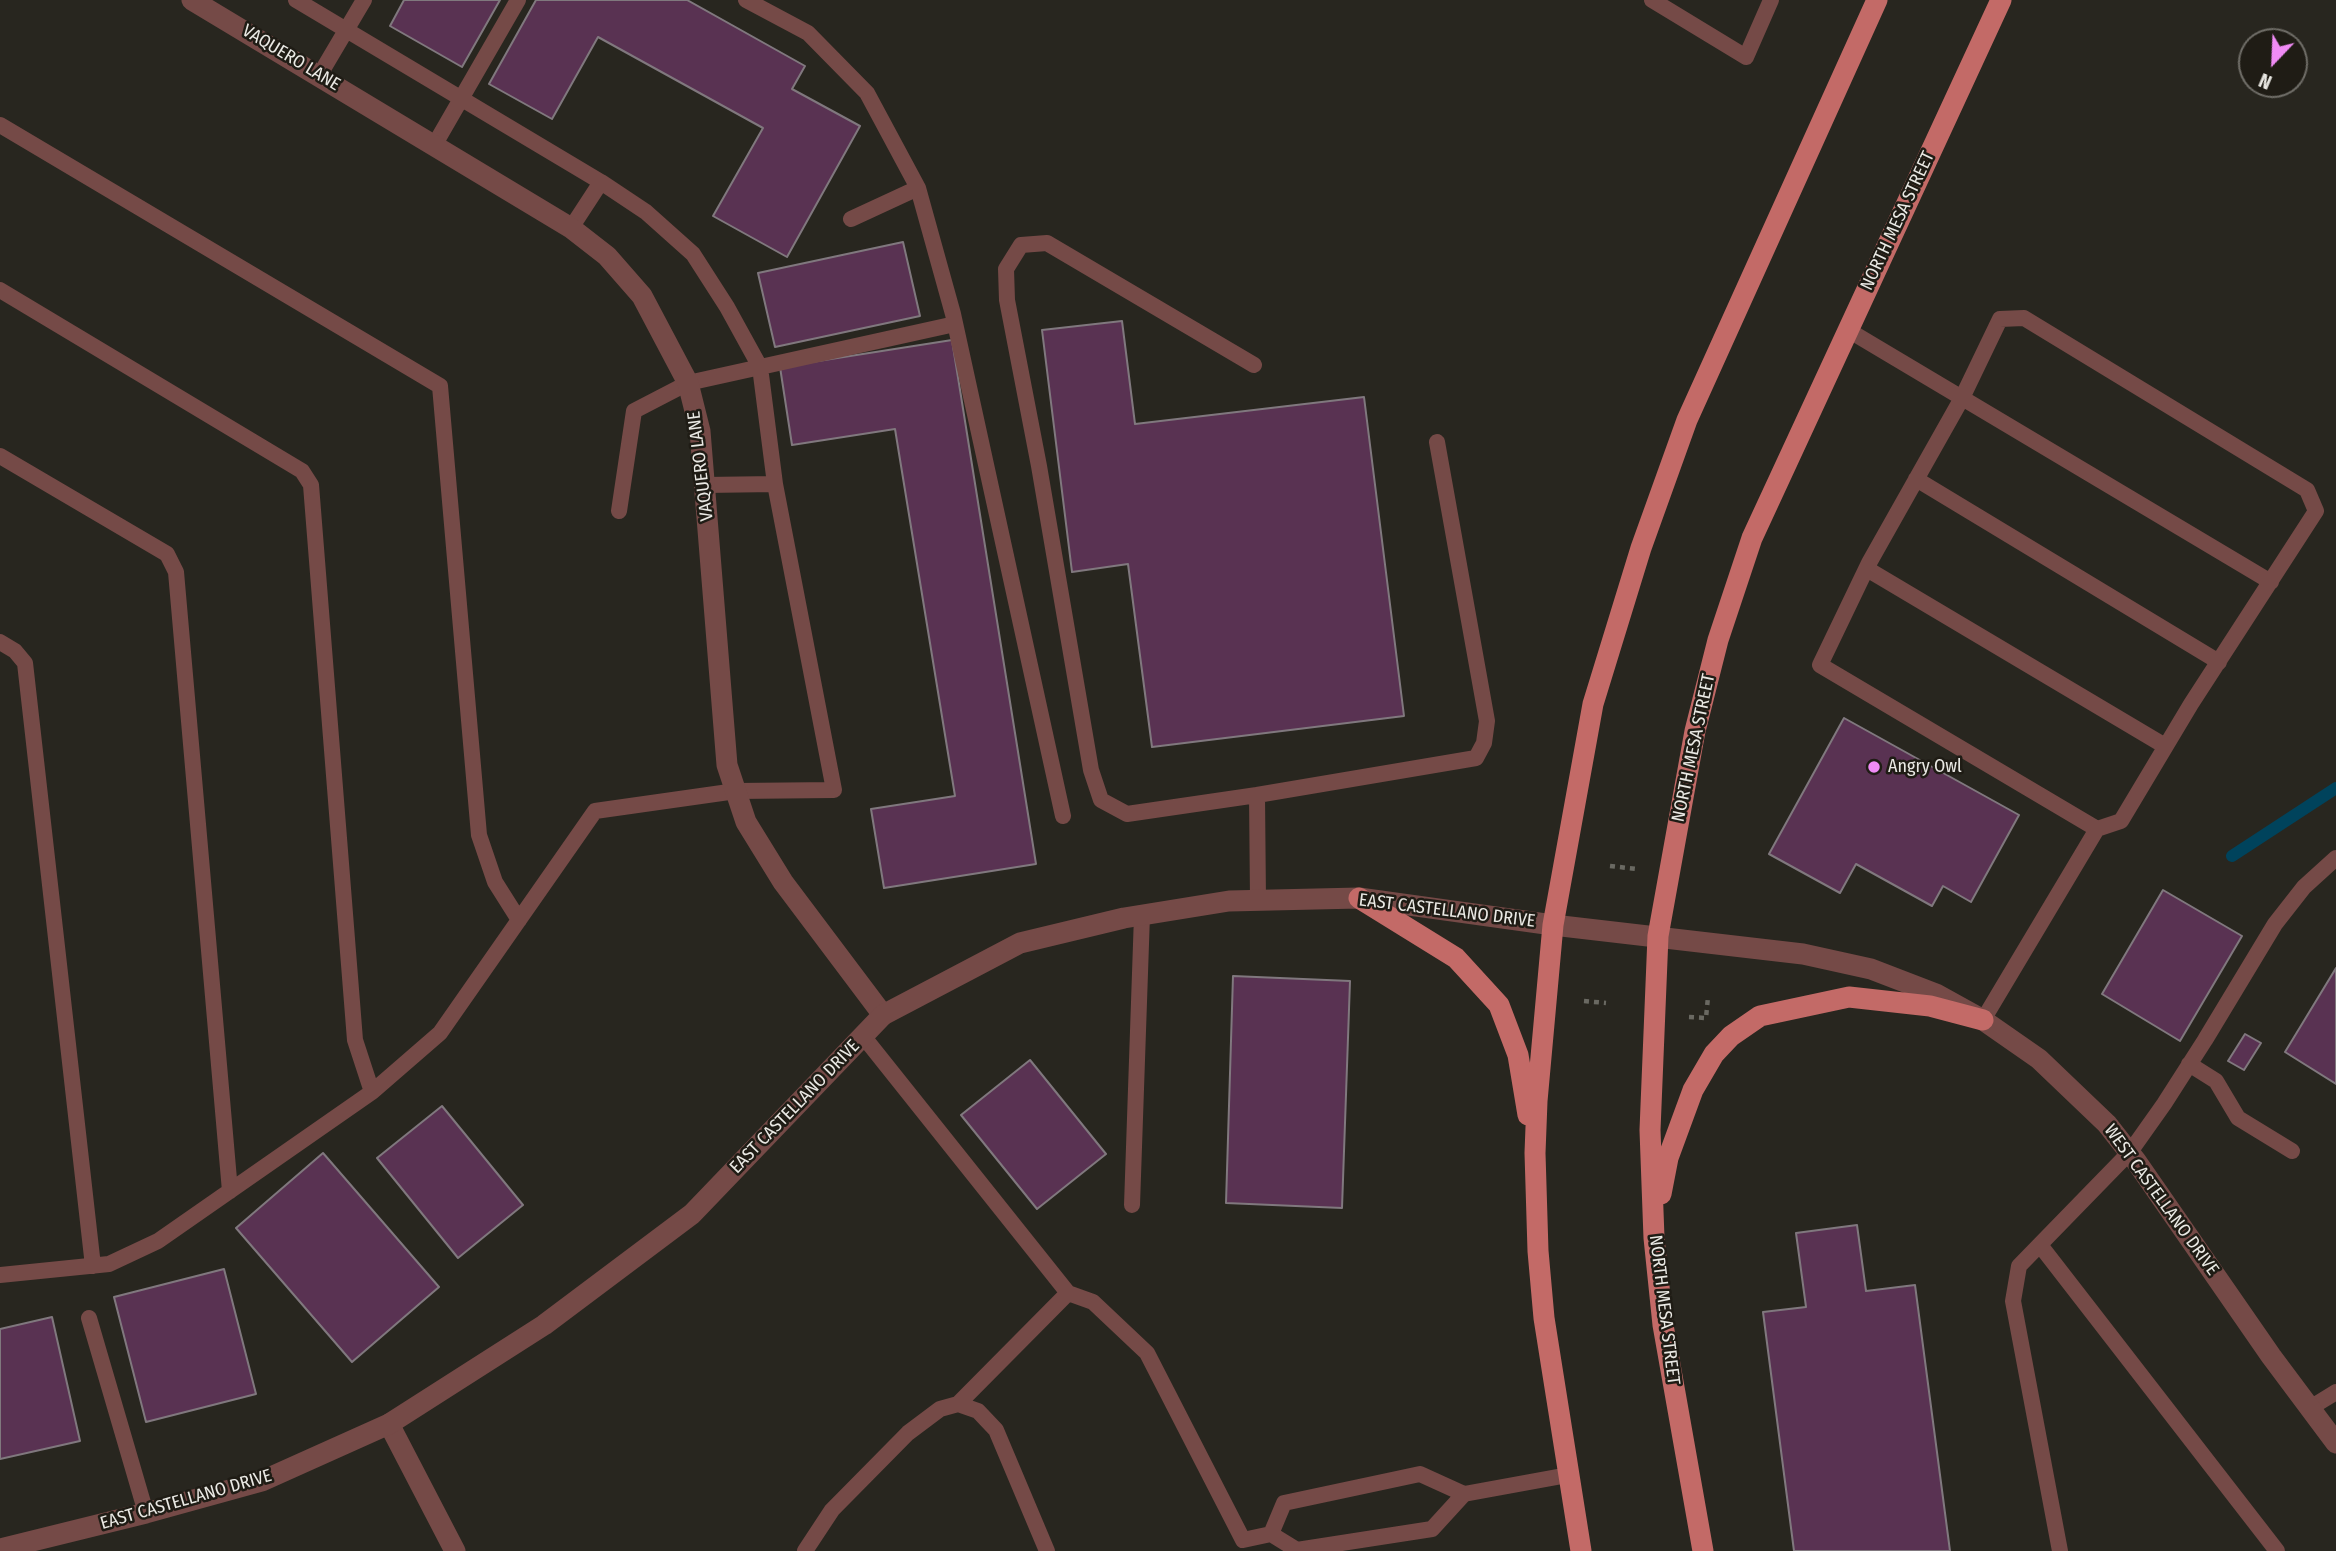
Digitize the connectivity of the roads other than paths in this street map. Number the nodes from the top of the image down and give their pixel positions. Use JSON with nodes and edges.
{"nodes":[{"id":1,"x":192,"y":0,"type":"edge"},
{"id":2,"x":296,"y":0,"type":"edge"},
{"id":3,"x":363,"y":0,"type":"edge"},
{"id":4,"x":518,"y":0,"type":"edge"},
{"id":5,"x":746,"y":0,"type":"edge"},
{"id":6,"x":1652,"y":0,"type":"edge"},
{"id":7,"x":1771,"y":0,"type":"edge"},
{"id":8,"x":1877,"y":0,"type":"edge"},
{"id":9,"x":2001,"y":0,"type":"edge"},
{"id":10,"x":346,"y":30,"type":"junction"},
{"id":11,"x":319,"y":76,"type":"junction"},
{"id":12,"x":461,"y":99,"type":"junction"},
{"id":13,"x":0,"y":125,"type":"edge"},
{"id":14,"x":435,"y":144,"type":"junction"},
{"id":15,"x":601,"y":182,"type":"junction"},
{"id":16,"x":918,"y":188,"type":"junction"},
{"id":17,"x":851,"y":219,"type":"dead end"},
{"id":18,"x":571,"y":228,"type":"junction"},
{"id":19,"x":0,"y":290,"type":"edge"},
{"id":20,"x":955,"y":324,"type":"junction"},
{"id":21,"x":1848,"y":330,"type":"junction"},
{"id":22,"x":1254,"y":365,"type":"dead end"},
{"id":23,"x":760,"y":367,"type":"junction"},
{"id":24,"x":688,"y":383,"type":"junction"},
{"id":25,"x":1962,"y":398,"type":"junction"},
{"id":26,"x":1437,"y":442,"type":"dead end"},
{"id":27,"x":0,"y":456,"type":"edge"},
{"id":28,"x":1916,"y":480,"type":"junction"},
{"id":29,"x":775,"y":484,"type":"junction"},
{"id":30,"x":705,"y":485,"type":"junction"},
{"id":31,"x":620,"y":511,"type":"dead end"},
{"id":32,"x":1867,"y":569,"type":"junction"},
{"id":33,"x":2271,"y":582,"type":"junction"},
{"id":34,"x":0,"y":642,"type":"edge"},
{"id":35,"x":2219,"y":662,"type":"junction"},
{"id":36,"x":2165,"y":746,"type":"junction"},
{"id":37,"x":736,"y":791,"type":"junction"},
{"id":38,"x":1257,"y":796,"type":"junction"},
{"id":39,"x":1063,"y":816,"type":"dead end"},
{"id":40,"x":2097,"y":829,"type":"junction"},
{"id":41,"x":2333,"y":864,"type":"edge"},
{"id":42,"x":1359,"y":898,"type":"junction"},
{"id":43,"x":1258,"y":901,"type":"junction"},
{"id":44,"x":1142,"y":915,"type":"junction"},
{"id":45,"x":519,"y":920,"type":"junction"},
{"id":46,"x":1553,"y":925,"type":"junction"},
{"id":47,"x":1658,"y":936,"type":"junction"},
{"id":48,"x":883,"y":1015,"type":"junction"},
{"id":49,"x":1983,"y":1020,"type":"junction"},
{"id":50,"x":863,"y":1036,"type":"junction"},
{"id":51,"x":2189,"y":1064,"type":"junction"},
{"id":52,"x":372,"y":1092,"type":"junction"},
{"id":53,"x":2292,"y":1151,"type":"dead end"},
{"id":54,"x":2130,"y":1152,"type":"junction"},
{"id":55,"x":1535,"y":1153,"type":"junction"},
{"id":56,"x":230,"y":1191,"type":"junction"},
{"id":57,"x":1132,"y":1205,"type":"dead end"},
{"id":58,"x":1654,"y":1238,"type":"junction"},
{"id":59,"x":2040,"y":1245,"type":"junction"},
{"id":60,"x":93,"y":1266,"type":"junction"},
{"id":61,"x":0,"y":1275,"type":"edge"},
{"id":62,"x":1068,"y":1293,"type":"junction"},
{"id":63,"x":89,"y":1318,"type":"dead end"},
{"id":64,"x":2336,"y":1392,"type":"edge"},
{"id":65,"x":958,"y":1404,"type":"junction"},
{"id":66,"x":2310,"y":1408,"type":"junction"},
{"id":67,"x":389,"y":1424,"type":"junction"},
{"id":68,"x":2336,"y":1443,"type":"edge"},
{"id":69,"x":1568,"y":1475,"type":"junction"},
{"id":70,"x":1464,"y":1494,"type":"junction"},
{"id":71,"x":146,"y":1513,"type":"junction"},
{"id":72,"x":1271,"y":1534,"type":"junction"},
{"id":73,"x":1246,"y":1546,"type":"edge"},
{"id":74,"x":0,"y":1549,"type":"edge"},
{"id":75,"x":455,"y":1551,"type":"edge"},
{"id":76,"x":805,"y":1551,"type":"edge"},
{"id":77,"x":1047,"y":1551,"type":"edge"},
{"id":78,"x":1581,"y":1551,"type":"edge"},
{"id":79,"x":1703,"y":1551,"type":"edge"},
{"id":80,"x":2060,"y":1551,"type":"edge"},
{"id":81,"x":2277,"y":1551,"type":"edge"}],
"edges":[{"from":1,"to":11,"type":"street","name":"VAQUERO LANE"},
{"from":2,"to":10,"type":"lane"},
{"from":3,"to":10,"type":"lane"},
{"from":4,"to":12,"type":"lane"},
{"from":5,"to":16,"type":"lane"},
{"from":6,"to":7,"type":"lane"},
{"from":8,"to":46,"type":"main road"},
{"from":9,"to":21,"type":"main road","name":"NORTH MESA STREET"},
{"from":10,"to":11,"type":"lane"},
{"from":10,"to":12,"type":"lane"},
{"from":11,"to":14,"type":"street","name":"VAQUERO LANE"},
{"from":12,"to":14,"type":"lane"},
{"from":12,"to":15,"type":"lane"},
{"from":13,"to":45,"type":"lane"},
{"from":14,"to":18,"type":"street","name":"VAQUERO LANE"},
{"from":15,"to":18,"type":"lane"},
{"from":15,"to":23,"type":"lane"},
{"from":16,"to":17,"type":"lane"},
{"from":16,"to":20,"type":"lane"},
{"from":18,"to":24,"type":"street","name":"VAQUERO LANE"},
{"from":19,"to":52,"type":"lane"},
{"from":20,"to":23,"type":"lane"},
{"from":20,"to":39,"type":"lane"},
{"from":21,"to":25,"type":"lane"},
{"from":21,"to":47,"type":"main road","name":"NORTH MESA STREET"},
{"from":22,"to":38,"type":"lane"},
{"from":23,"to":24,"type":"lane"},
{"from":23,"to":29,"type":"lane"},
{"from":24,"to":30,"type":"street","name":"VAQUERO LANE"},
{"from":24,"to":31,"type":"lane"},
{"from":25,"to":28,"type":"lane"},
{"from":25,"to":33,"type":"lane"},
{"from":25,"to":33,"type":"lane"},
{"from":26,"to":38,"type":"lane"},
{"from":27,"to":56,"type":"lane"},
{"from":28,"to":32,"type":"lane"},
{"from":28,"to":35,"type":"lane"},
{"from":29,"to":30,"type":"lane"},
{"from":29,"to":37,"type":"lane"},
{"from":30,"to":37,"type":"street","name":"VAQUERO LANE"},
{"from":32,"to":36,"type":"lane"},
{"from":32,"to":40,"type":"lane"},
{"from":33,"to":35,"type":"lane"},
{"from":34,"to":60,"type":"lane"},
{"from":35,"to":36,"type":"lane"},
{"from":36,"to":40,"type":"lane"},
{"from":37,"to":45,"type":"lane"},
{"from":37,"to":48,"type":"street","name":"VAQUERO LANE"},
{"from":38,"to":43,"type":"lane"},
{"from":40,"to":49,"type":"lane"},
{"from":41,"to":51,"type":"lane"},
{"from":42,"to":43,"type":"street","name":"EAST CASTELLANO DRIVE"},
{"from":42,"to":46,"type":"street","name":"EAST CASTELLANO DRIVE"},
{"from":42,"to":55,"type":"main road"},
{"from":43,"to":44,"type":"street","name":"EAST CASTELLANO DRIVE"},
{"from":44,"to":48,"type":"street","name":"EAST CASTELLANO DRIVE"},
{"from":44,"to":57,"type":"lane"},
{"from":45,"to":52,"type":"lane"},
{"from":46,"to":47,"type":"street","name":"EAST CASTELLANO DRIVE"},
{"from":46,"to":55,"type":"main road"},
{"from":47,"to":49,"type":"street","name":"WEST CASTELLANO DRIVE"},
{"from":47,"to":58,"type":"main road","name":"NORTH MESA STREET"},
{"from":48,"to":50,"type":"street","name":"EAST CASTELLANO DRIVE"},
{"from":49,"to":54,"type":"street","name":"WEST CASTELLANO DRIVE"},
{"from":49,"to":58,"type":"main road"},
{"from":50,"to":62,"type":"lane"},
{"from":50,"to":67,"type":"street","name":"EAST CASTELLANO DRIVE"},
{"from":51,"to":53,"type":"lane"},
{"from":51,"to":54,"type":"lane"},
{"from":52,"to":56,"type":"lane"},
{"from":54,"to":59,"type":"lane"},
{"from":54,"to":66,"type":"street","name":"WEST CASTELLANO DRIVE"},
{"from":55,"to":69,"type":"main road"},
{"from":56,"to":60,"type":"lane"},
{"from":58,"to":79,"type":"main road","name":"NORTH MESA STREET"},
{"from":59,"to":80,"type":"lane"},
{"from":59,"to":81,"type":"lane"},
{"from":60,"to":61,"type":"lane"},
{"from":62,"to":65,"type":"lane"},
{"from":62,"to":73,"type":"lane"},
{"from":63,"to":71,"type":"lane"},
{"from":64,"to":66,"type":"lane"},
{"from":65,"to":76,"type":"lane"},
{"from":65,"to":77,"type":"lane"},
{"from":66,"to":68,"type":"street","name":"WEST CASTELLANO DRIVE"},
{"from":67,"to":71,"type":"street","name":"EAST CASTELLANO DRIVE"},
{"from":67,"to":75,"type":"street"},
{"from":69,"to":70,"type":"lane"},
{"from":69,"to":78,"type":"main road"},
{"from":70,"to":72,"type":"lane"},
{"from":70,"to":72,"type":"lane"},
{"from":71,"to":74,"type":"street","name":"EAST CASTELLANO DRIVE"},
{"from":72,"to":73,"type":"lane"}]}
